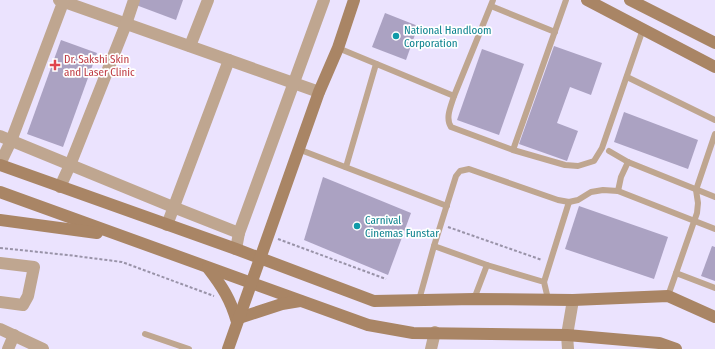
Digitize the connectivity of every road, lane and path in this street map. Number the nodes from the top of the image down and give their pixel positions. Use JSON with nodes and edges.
{"nodes":[{"id":1,"x":62,"y":0,"type":"edge"},
{"id":2,"x":134,"y":0,"type":"edge"},
{"id":3,"x":208,"y":0,"type":"edge"},
{"id":4,"x":354,"y":0,"type":"edge"},
{"id":5,"x":566,"y":0,"type":"edge"},
{"id":6,"x":587,"y":0,"type":"edge"},
{"id":7,"x":630,"y":0,"type":"edge"},
{"id":8,"x":322,"y":1,"type":"edge"},
{"id":9,"x":492,"y":3,"type":"edge"},
{"id":10,"x":126,"y":24,"type":"junction"},
{"id":11,"x":643,"y":29,"type":"junction"},
{"id":12,"x":555,"y":32,"type":"junction"},
{"id":13,"x":715,"y":43,"type":"edge"},
{"id":14,"x":190,"y":46,"type":"junction"},
{"id":15,"x":338,"y":48,"type":"junction"},
{"id":16,"x":229,"y":60,"type":"junction"},
{"id":17,"x":376,"y":64,"type":"junction"},
{"id":18,"x":715,"y":67,"type":"edge"},
{"id":19,"x":627,"y":77,"type":"junction"},
{"id":20,"x":294,"y":83,"type":"junction"},
{"id":21,"x":319,"y":92,"type":"junction"},
{"id":22,"x":454,"y":96,"type":"junction"},
{"id":23,"x":715,"y":120,"type":"edge"},
{"id":24,"x":715,"y":134,"type":"edge"},
{"id":25,"x":5,"y":138,"type":"edge"},
{"id":26,"x":298,"y":149,"type":"junction"},
{"id":27,"x":513,"y":150,"type":"junction"},
{"id":28,"x":609,"y":150,"type":"dead end"},
{"id":29,"x":628,"y":162,"type":"junction"},
{"id":30,"x":0,"y":164,"type":"edge"},
{"id":31,"x":70,"y":165,"type":"junction"},
{"id":32,"x":346,"y":167,"type":"junction"},
{"id":33,"x":60,"y":187,"type":"junction"},
{"id":34,"x":696,"y":190,"type":"junction"},
{"id":35,"x":618,"y":191,"type":"junction"},
{"id":36,"x":0,"y":192,"type":"edge"},
{"id":37,"x":715,"y":198,"type":"edge"},
{"id":38,"x":569,"y":202,"type":"junction"},
{"id":39,"x":447,"y":206,"type":"junction"},
{"id":40,"x":173,"y":207,"type":"junction"},
{"id":41,"x":0,"y":220,"type":"edge"},
{"id":42,"x":693,"y":221,"type":"junction"},
{"id":43,"x":441,"y":224,"type":"junction"},
{"id":44,"x":167,"y":225,"type":"junction"},
{"id":45,"x":715,"y":229,"type":"edge"},
{"id":46,"x":239,"y":233,"type":"junction"},
{"id":47,"x":268,"y":235,"type":"junction"},
{"id":48,"x":120,"y":236,"type":"junction"},
{"id":49,"x":434,"y":246,"type":"junction"},
{"id":50,"x":0,"y":248,"type":"edge"},
{"id":51,"x":236,"y":249,"type":"junction"},
{"id":52,"x":260,"y":258,"type":"junction"},
{"id":53,"x":0,"y":263,"type":"edge"},
{"id":54,"x":550,"y":263,"type":"junction"},
{"id":55,"x":487,"y":265,"type":"junction"},
{"id":56,"x":207,"y":267,"type":"junction"},
{"id":57,"x":676,"y":273,"type":"junction"},
{"id":58,"x":386,"y":279,"type":"dead end"},
{"id":59,"x":544,"y":282,"type":"junction"},
{"id":60,"x":251,"y":283,"type":"junction"},
{"id":61,"x":715,"y":288,"type":"edge"},
{"id":62,"x":668,"y":296,"type":"junction"},
{"id":63,"x":474,"y":299,"type":"junction"},
{"id":64,"x":548,"y":299,"type":"junction"},
{"id":65,"x":419,"y":300,"type":"junction"},
{"id":66,"x":573,"y":300,"type":"junction"},
{"id":67,"x":301,"y":301,"type":"junction"},
{"id":68,"x":0,"y":302,"type":"edge"},
{"id":69,"x":230,"y":302,"type":"junction"},
{"id":70,"x":715,"y":318,"type":"edge"},
{"id":71,"x":238,"y":320,"type":"junction"},
{"id":72,"x":0,"y":329,"type":"edge"},
{"id":73,"x":434,"y":332,"type":"junction"},
{"id":74,"x":146,"y":334,"type":"dead end"},
{"id":75,"x":14,"y":335,"type":"junction"},
{"id":76,"x":567,"y":335,"type":"junction"},
{"id":77,"x":230,"y":348,"type":"edge"},
{"id":78,"x":8,"y":349,"type":"edge"},
{"id":79,"x":43,"y":349,"type":"edge"},
{"id":80,"x":189,"y":349,"type":"edge"},
{"id":81,"x":432,"y":349,"type":"edge"},
{"id":82,"x":568,"y":349,"type":"edge"},
{"id":83,"x":676,"y":349,"type":"edge"}],
"edges":[{"from":1,"to":10,"type":"street"},
{"from":1,"to":25,"type":"street"},
{"from":2,"to":10,"type":"street"},
{"from":3,"to":14,"type":"street"},
{"from":4,"to":15,"type":"street"},
{"from":5,"to":12,"type":"lane"},
{"from":6,"to":11,"type":"street"},
{"from":7,"to":13,"type":"street"},
{"from":8,"to":20,"type":"street"},
{"from":9,"to":12,"type":"lane"},
{"from":9,"to":22,"type":"lane"},
{"from":10,"to":14,"type":"street"},
{"from":10,"to":31,"type":"street"},
{"from":11,"to":18,"type":"street"},
{"from":11,"to":19,"type":"lane"},
{"from":12,"to":27,"type":"lane"},
{"from":14,"to":16,"type":"street"},
{"from":15,"to":17,"type":"lane"},
{"from":15,"to":21,"type":"street"},
{"from":16,"to":20,"type":"street"},
{"from":16,"to":40,"type":"street"},
{"from":17,"to":22,"type":"lane"},
{"from":17,"to":32,"type":"lane"},
{"from":19,"to":23,"type":"lane"},
{"from":19,"to":27,"type":"lane"},
{"from":20,"to":21,"type":"street"},
{"from":20,"to":46,"type":"street"},
{"from":21,"to":26,"type":"street"},
{"from":22,"to":27,"type":"lane"},
{"from":24,"to":34,"type":"lane"},
{"from":25,"to":30,"type":"street"},
{"from":25,"to":31,"type":"street"},
{"from":26,"to":32,"type":"lane"},
{"from":26,"to":47,"type":"street"},
{"from":28,"to":29,"type":"lane"},
{"from":29,"to":34,"type":"lane"},
{"from":29,"to":35,"type":"lane"},
{"from":30,"to":33,"type":"street"},
{"from":31,"to":33,"type":"street"},
{"from":31,"to":40,"type":"street"},
{"from":32,"to":39,"type":"lane"},
{"from":33,"to":44,"type":"street"},
{"from":34,"to":37,"type":"lane"},
{"from":34,"to":42,"type":"lane"},
{"from":35,"to":38,"type":"lane"},
{"from":35,"to":42,"type":"lane"},
{"from":36,"to":48,"type":"street"},
{"from":38,"to":39,"type":"lane"},
{"from":38,"to":54,"type":"lane"},
{"from":39,"to":43,"type":"lane"},
{"from":40,"to":44,"type":"street"},
{"from":40,"to":46,"type":"street"},
{"from":41,"to":48,"type":"street"},
{"from":42,"to":45,"type":"lane"},
{"from":42,"to":57,"type":"lane"},
{"from":43,"to":49,"type":"lane"},
{"from":43,"to":54,"type":"path"},
{"from":44,"to":51,"type":"street"},
{"from":46,"to":51,"type":"street"},
{"from":47,"to":52,"type":"street"},
{"from":47,"to":58,"type":"path"},
{"from":48,"to":56,"type":"street"},
{"from":49,"to":55,"type":"lane"},
{"from":49,"to":65,"type":"lane"},
{"from":50,"to":69,"type":"path"},
{"from":51,"to":52,"type":"street"},
{"from":52,"to":60,"type":"street"},
{"from":52,"to":65,"type":"street"},
{"from":53,"to":68,"type":"street"},
{"from":54,"to":59,"type":"lane"},
{"from":55,"to":59,"type":"lane"},
{"from":55,"to":63,"type":"lane"},
{"from":56,"to":60,"type":"street"},
{"from":56,"to":69,"type":"street"},
{"from":57,"to":61,"type":"lane"},
{"from":57,"to":62,"type":"lane"},
{"from":59,"to":64,"type":"lane"},
{"from":60,"to":67,"type":"street"},
{"from":60,"to":71,"type":"street"},
{"from":62,"to":66,"type":"street"},
{"from":62,"to":70,"type":"street"},
{"from":63,"to":64,"type":"street"},
{"from":63,"to":65,"type":"street"},
{"from":64,"to":66,"type":"street"},
{"from":66,"to":76,"type":"street"},
{"from":67,"to":71,"type":"street"},
{"from":67,"to":73,"type":"street"},
{"from":69,"to":71,"type":"street"},
{"from":71,"to":77,"type":"street"},
{"from":72,"to":75,"type":"street"},
{"from":73,"to":76,"type":"street"},
{"from":73,"to":81,"type":"street"},
{"from":74,"to":80,"type":"lane"},
{"from":75,"to":78,"type":"street"},
{"from":75,"to":79,"type":"street"},
{"from":76,"to":82,"type":"street"},
{"from":76,"to":83,"type":"street"}]}
